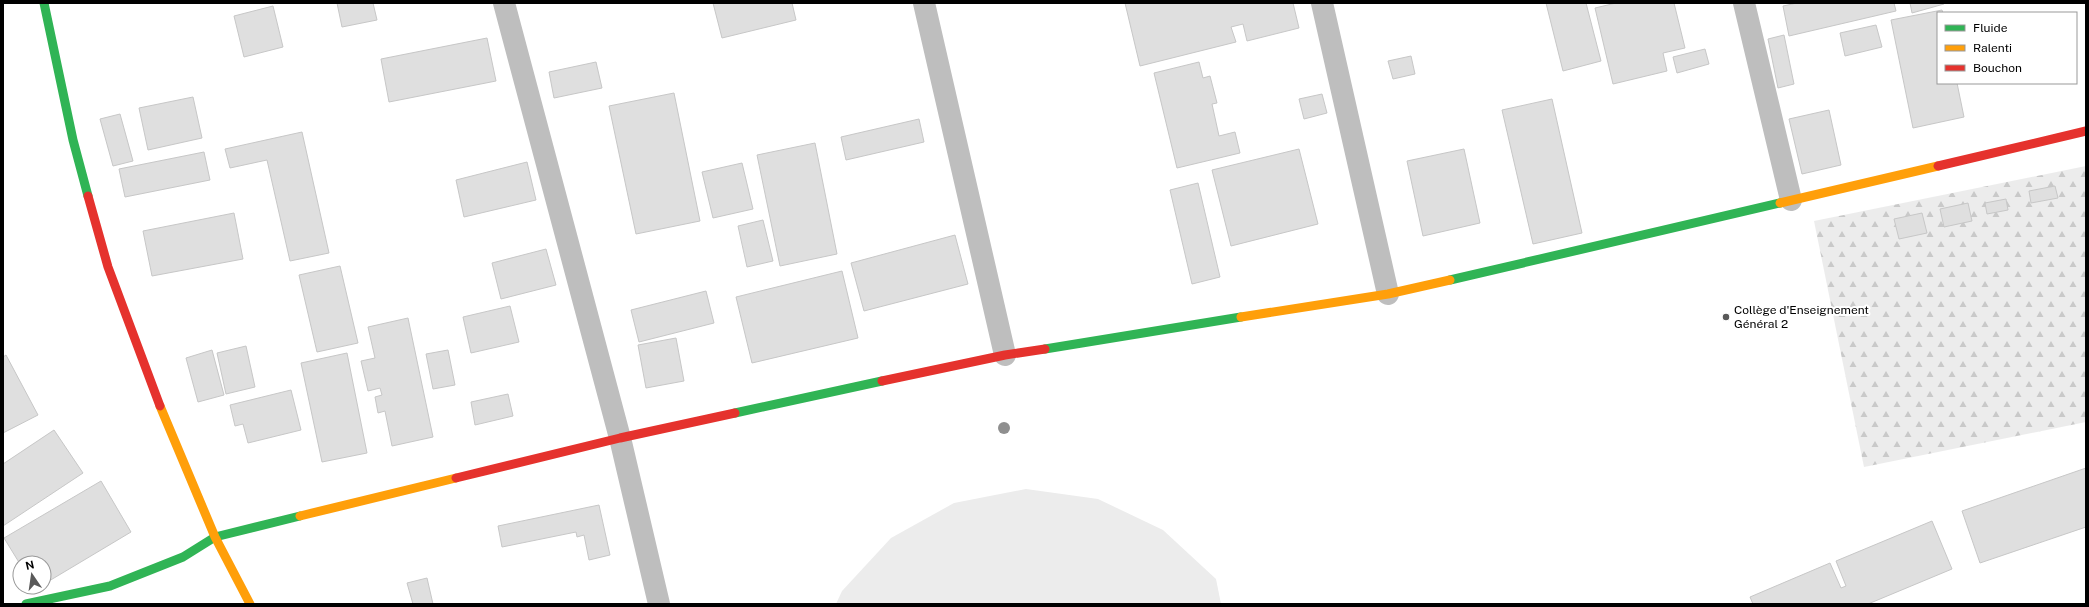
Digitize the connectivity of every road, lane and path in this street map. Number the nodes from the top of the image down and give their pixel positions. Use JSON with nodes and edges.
{"nodes":[{"id":1,"x":44,"y":3,"type":"edge"},
{"id":2,"x":504,"y":3,"type":"edge"},
{"id":3,"x":924,"y":3,"type":"edge"},
{"id":4,"x":1322,"y":3,"type":"edge"},
{"id":5,"x":1744,"y":3,"type":"edge"},
{"id":6,"x":2086,"y":131,"type":"edge"},
{"id":7,"x":1791,"y":200,"type":"junction"},
{"id":8,"x":1388,"y":294,"type":"junction"},
{"id":9,"x":1005,"y":355,"type":"junction"},
{"id":10,"x":620,"y":438,"type":"junction"},
{"id":11,"x":215,"y":536,"type":"junction"},
{"id":12,"x":26,"y":604,"type":"edge"},
{"id":13,"x":250,"y":604,"type":"edge"},
{"id":14,"x":659,"y":604,"type":"edge"}],
"edges":[{"from":1,"to":11,"type":"street"},
{"from":2,"to":10,"type":"street"},
{"from":3,"to":9,"type":"street"},
{"from":4,"to":8,"type":"street"},
{"from":5,"to":7,"type":"street"},
{"from":6,"to":7,"type":"street"},
{"from":7,"to":8,"type":"street"},
{"from":8,"to":9,"type":"street"},
{"from":9,"to":10,"type":"street"},
{"from":10,"to":11,"type":"street"},
{"from":10,"to":14,"type":"street"},
{"from":11,"to":12,"type":"street"},
{"from":11,"to":13,"type":"street"}]}
